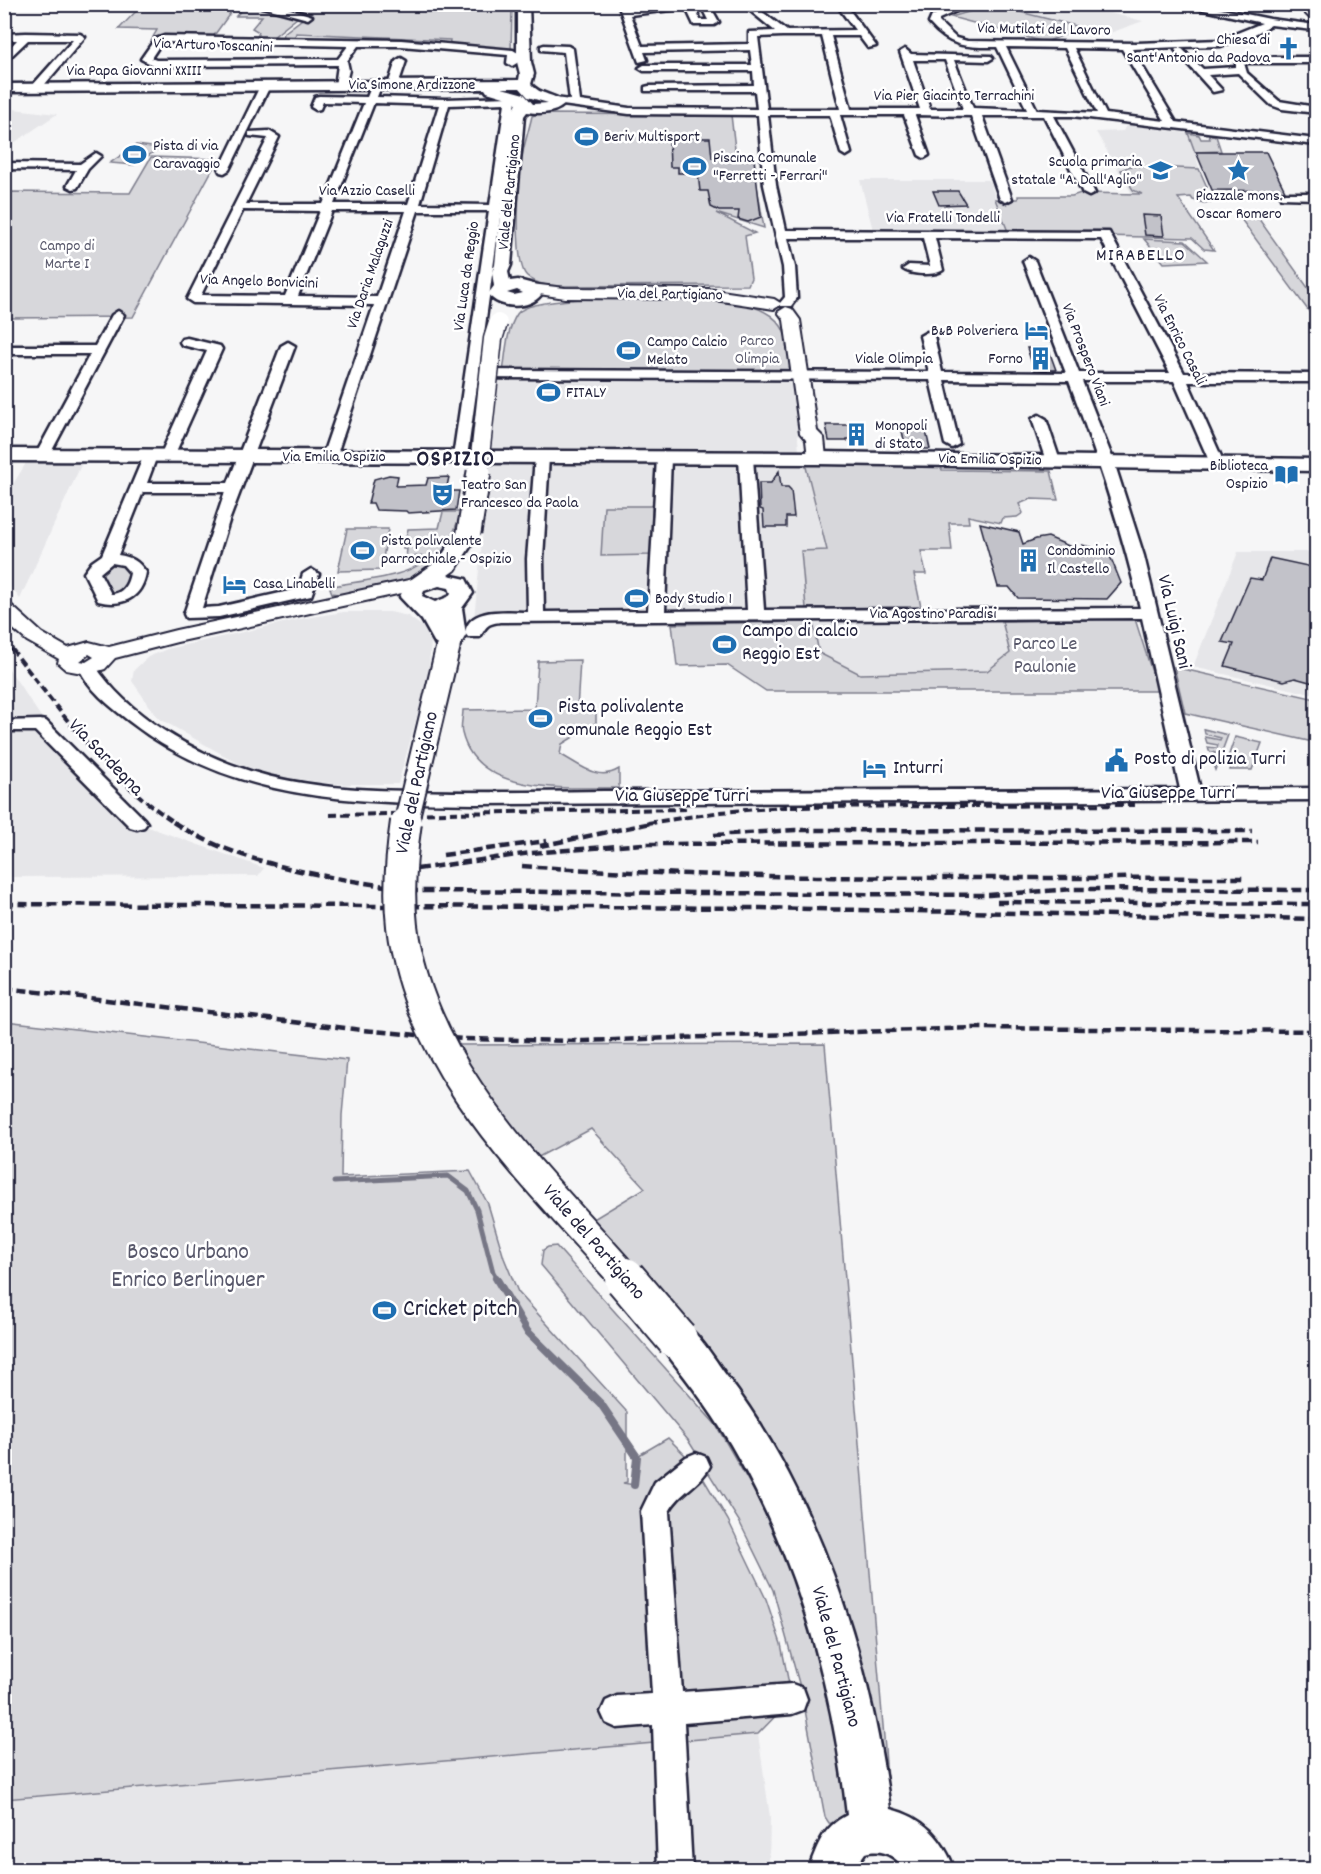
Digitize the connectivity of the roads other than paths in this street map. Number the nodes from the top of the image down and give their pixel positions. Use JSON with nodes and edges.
{"nodes":[{"id":1,"x":255,"y":4,"type":"edge"},
{"id":2,"x":523,"y":4,"type":"edge"},
{"id":3,"x":704,"y":4,"type":"edge"},
{"id":4,"x":746,"y":4,"type":"edge"},
{"id":5,"x":840,"y":4,"type":"edge"},
{"id":6,"x":968,"y":4,"type":"edge"},
{"id":7,"x":1182,"y":4,"type":"edge"},
{"id":8,"x":1301,"y":4,"type":"edge"},
{"id":9,"x":694,"y":5,"type":"edge"},
{"id":10,"x":624,"y":9,"type":"edge"},
{"id":11,"x":1315,"y":21,"type":"edge"},
{"id":12,"x":1270,"y":22,"type":"junction"},
{"id":13,"x":863,"y":33,"type":"junction"},
{"id":14,"x":786,"y":34,"type":"junction"},
{"id":15,"x":826,"y":34,"type":"junction"},
{"id":16,"x":4,"y":36,"type":"edge"},
{"id":17,"x":26,"y":36,"type":"junction"},
{"id":18,"x":282,"y":40,"type":"junction"},
{"id":19,"x":355,"y":42,"type":"junction"},
{"id":20,"x":754,"y":42,"type":"junction"},
{"id":21,"x":1068,"y":45,"type":"junction"},
{"id":22,"x":1125,"y":45,"type":"junction"},
{"id":23,"x":871,"y":46,"type":"dead end"},
{"id":24,"x":1001,"y":46,"type":"dead end"},
{"id":25,"x":544,"y":48,"type":"dead end"},
{"id":26,"x":640,"y":49,"type":"junction"},
{"id":27,"x":1180,"y":50,"type":"dead end"},
{"id":28,"x":948,"y":57,"type":"junction"},
{"id":29,"x":1005,"y":58,"type":"junction"},
{"id":30,"x":4,"y":60,"type":"edge"},
{"id":31,"x":1317,"y":60,"type":"edge"},
{"id":32,"x":401,"y":61,"type":"dead end"},
{"id":33,"x":343,"y":62,"type":"junction"},
{"id":34,"x":518,"y":63,"type":"junction"},
{"id":35,"x":644,"y":68,"type":"junction"},
{"id":36,"x":757,"y":68,"type":"junction"},
{"id":37,"x":1240,"y":70,"type":"junction"},
{"id":38,"x":1200,"y":72,"type":"junction"},
{"id":39,"x":524,"y":84,"type":"junction"},
{"id":40,"x":393,"y":85,"type":"junction"},
{"id":41,"x":265,"y":86,"type":"junction"},
{"id":42,"x":340,"y":86,"type":"junction"},
{"id":43,"x":376,"y":86,"type":"junction"},
{"id":44,"x":498,"y":86,"type":"junction"},
{"id":45,"x":4,"y":88,"type":"edge"},
{"id":46,"x":36,"y":88,"type":"junction"},
{"id":47,"x":760,"y":88,"type":"junction"},
{"id":48,"x":649,"y":89,"type":"junction"},
{"id":49,"x":1217,"y":90,"type":"dead end"},
{"id":50,"x":370,"y":100,"type":"junction"},
{"id":51,"x":445,"y":102,"type":"junction"},
{"id":52,"x":575,"y":102,"type":"junction"},
{"id":53,"x":518,"y":103,"type":"junction"},
{"id":54,"x":556,"y":103,"type":"junction"},
{"id":55,"x":590,"y":105,"type":"junction"},
{"id":56,"x":316,"y":107,"type":"dead end"},
{"id":57,"x":540,"y":109,"type":"junction"},
{"id":58,"x":1317,"y":110,"type":"edge"},
{"id":59,"x":654,"y":111,"type":"junction"},
{"id":60,"x":763,"y":111,"type":"junction"},
{"id":61,"x":834,"y":111,"type":"junction"},
{"id":62,"x":846,"y":111,"type":"junction"},
{"id":63,"x":908,"y":111,"type":"junction"},
{"id":64,"x":926,"y":111,"type":"junction"},
{"id":65,"x":972,"y":111,"type":"junction"},
{"id":66,"x":1033,"y":111,"type":"junction"},
{"id":67,"x":1047,"y":112,"type":"junction"},
{"id":68,"x":1102,"y":113,"type":"dead end"},
{"id":69,"x":518,"y":120,"type":"junction"},
{"id":70,"x":1171,"y":122,"type":"dead end"},
{"id":71,"x":252,"y":134,"type":"dead end"},
{"id":72,"x":1317,"y":142,"type":"edge"},
{"id":73,"x":846,"y":153,"type":"dead end"},
{"id":74,"x":924,"y":155,"type":"dead end"},
{"id":75,"x":96,"y":156,"type":"dead end"},
{"id":76,"x":83,"y":166,"type":"junction"},
{"id":77,"x":6,"y":169,"type":"edge"},
{"id":78,"x":224,"y":170,"type":"dead end"},
{"id":79,"x":73,"y":186,"type":"dead end"},
{"id":80,"x":1089,"y":193,"type":"dead end"},
{"id":81,"x":1285,"y":196,"type":"dead end"},
{"id":82,"x":1317,"y":196,"type":"edge"},
{"id":83,"x":1006,"y":199,"type":"dead end"},
{"id":84,"x":239,"y":207,"type":"junction"},
{"id":85,"x":327,"y":208,"type":"junction"},
{"id":86,"x":413,"y":208,"type":"junction"},
{"id":87,"x":495,"y":208,"type":"junction"},
{"id":88,"x":781,"y":234,"type":"junction"},
{"id":89,"x":928,"y":234,"type":"junction"},
{"id":90,"x":1105,"y":235,"type":"joint"},
{"id":91,"x":1029,"y":261,"type":"dead end"},
{"id":92,"x":503,"y":265,"type":"junction"},
{"id":93,"x":909,"y":269,"type":"dead end"},
{"id":94,"x":502,"y":293,"type":"junction"},
{"id":95,"x":526,"y":293,"type":"junction"},
{"id":96,"x":290,"y":300,"type":"junction"},
{"id":97,"x":380,"y":301,"type":"junction"},
{"id":98,"x":782,"y":306,"type":"junction"},
{"id":99,"x":118,"y":315,"type":"dead end"},
{"id":100,"x":498,"y":323,"type":"junction"},
{"id":101,"x":927,"y":336,"type":"dead end"},
{"id":102,"x":187,"y":342,"type":"dead end"},
{"id":103,"x":288,"y":346,"type":"dead end"},
{"id":104,"x":4,"y":350,"type":"edge"},
{"id":105,"x":99,"y":350,"type":"junction"},
{"id":106,"x":472,"y":374,"type":"junction"},
{"id":107,"x":801,"y":376,"type":"junction"},
{"id":108,"x":937,"y":377,"type":"junction"},
{"id":109,"x":1075,"y":378,"type":"junction"},
{"id":110,"x":1317,"y":378,"type":"edge"},
{"id":111,"x":1180,"y":379,"type":"junction"},
{"id":112,"x":1039,"y":419,"type":"dead end"},
{"id":113,"x":952,"y":444,"type":"dead end"},
{"id":114,"x":4,"y":455,"type":"edge"},
{"id":115,"x":42,"y":456,"type":"junction"},
{"id":116,"x":159,"y":456,"type":"junction"},
{"id":117,"x":245,"y":456,"type":"junction"},
{"id":118,"x":329,"y":457,"type":"junction"},
{"id":119,"x":460,"y":457,"type":"junction"},
{"id":120,"x":542,"y":457,"type":"junction"},
{"id":121,"x":664,"y":458,"type":"junction"},
{"id":122,"x":746,"y":458,"type":"junction"},
{"id":123,"x":811,"y":458,"type":"junction"},
{"id":124,"x":1053,"y":461,"type":"junction"},
{"id":125,"x":1107,"y":462,"type":"junction"},
{"id":126,"x":1217,"y":463,"type":"junction"},
{"id":127,"x":1317,"y":465,"type":"edge"},
{"id":128,"x":234,"y":487,"type":"junction"},
{"id":129,"x":137,"y":488,"type":"junction"},
{"id":130,"x":469,"y":532,"type":"junction"},
{"id":131,"x":109,"y":558,"type":"dead end"},
{"id":132,"x":311,"y":574,"type":"dead end"},
{"id":133,"x":421,"y":594,"type":"junction"},
{"id":134,"x":454,"y":595,"type":"junction"},
{"id":135,"x":4,"y":609,"type":"edge"},
{"id":136,"x":1150,"y":614,"type":"junction"},
{"id":137,"x":656,"y":615,"type":"junction"},
{"id":138,"x":756,"y":615,"type":"junction"},
{"id":139,"x":536,"y":616,"type":"junction"},
{"id":140,"x":474,"y":633,"type":"dead end"},
{"id":141,"x":448,"y":647,"type":"junction"},
{"id":142,"x":79,"y":662,"type":"junction"},
{"id":143,"x":4,"y":726,"type":"edge"},
{"id":144,"x":1191,"y":793,"type":"junction"},
{"id":145,"x":1317,"y":794,"type":"edge"},
{"id":146,"x":137,"y":823,"type":"dead end"},
{"id":147,"x":696,"y":1466,"type":"dead end"},
{"id":148,"x":792,"y":1698,"type":"dead end"},
{"id":149,"x":668,"y":1709,"type":"junction"},
{"id":150,"x":617,"y":1712,"type":"dead end"},
{"id":151,"x":871,"y":1829,"type":"junction"},
{"id":152,"x":675,"y":1869,"type":"edge"},
{"id":153,"x":828,"y":1869,"type":"edge"},
{"id":154,"x":933,"y":1869,"type":"edge"}],
"edges":[{"from":1,"to":18,"type":"street"},
{"from":2,"to":34,"type":"main road"},
{"from":3,"to":9,"type":"street"},
{"from":4,"to":14,"type":"street"},
{"from":5,"to":13,"type":"street"},
{"from":6,"to":21,"type":"street","name":"Via Mutilati del Lavoro"},
{"from":7,"to":12,"type":"street"},
{"from":8,"to":11,"type":"street"},
{"from":9,"to":10,"type":"street"},
{"from":10,"to":26,"type":"street"},
{"from":11,"to":12,"type":"street"},
{"from":12,"to":22,"type":"street","name":"Via Mutilati del Lavoro"},
{"from":13,"to":15,"type":"street"},
{"from":13,"to":23,"type":"street"},
{"from":14,"to":15,"type":"street"},
{"from":14,"to":20,"type":"street"},
{"from":15,"to":62,"type":"street"},
{"from":16,"to":17,"type":"street"},
{"from":17,"to":30,"type":"street"},
{"from":17,"to":46,"type":"street"},
{"from":18,"to":19,"type":"street","name":"Via Arturo Toscanini"},
{"from":18,"to":33,"type":"street","name":"Via Arturo Toscanini"},
{"from":19,"to":33,"type":"street"},
{"from":19,"to":34,"type":"street","name":"Via Arturo Toscanini"},
{"from":20,"to":26,"type":"street"},
{"from":20,"to":36,"type":"street"},
{"from":21,"to":22,"type":"street","name":"Via Mutilati del Lavoro"},
{"from":21,"to":68,"type":"street"},
{"from":22,"to":70,"type":"street"},
{"from":24,"to":29,"type":"street"},
{"from":25,"to":52,"type":"street"},
{"from":26,"to":35,"type":"street"},
{"from":27,"to":38,"type":"street"},
{"from":28,"to":29,"type":"street"},
{"from":28,"to":64,"type":"street"},
{"from":28,"to":65,"type":"street"},
{"from":29,"to":66,"type":"street"},
{"from":31,"to":37,"type":"street"},
{"from":32,"to":40,"type":"street"},
{"from":33,"to":42,"type":"street"},
{"from":34,"to":39,"type":"main road"},
{"from":34,"to":44,"type":"main road"},
{"from":35,"to":36,"type":"street"},
{"from":35,"to":48,"type":"street"},
{"from":36,"to":47,"type":"street"},
{"from":37,"to":38,"type":"street"},
{"from":37,"to":58,"type":"street"},
{"from":38,"to":49,"type":"street"},
{"from":39,"to":44,"type":"main road"},
{"from":39,"to":54,"type":"main road"},
{"from":40,"to":43,"type":"main road","name":"Via Papa Giovanni XXIII"},
{"from":40,"to":44,"type":"main road","name":"Via Papa Giovanni XXIII"},
{"from":41,"to":42,"type":"main road","name":"Via Papa Giovanni XXIII"},
{"from":41,"to":46,"type":"main road","name":"Via Papa Giovanni XXIII"},
{"from":41,"to":78,"type":"street"},
{"from":42,"to":43,"type":"main road","name":"Via Papa Giovanni XXIII"},
{"from":43,"to":50,"type":"street"},
{"from":44,"to":53,"type":"main road","name":"Viale del Partigiano"},
{"from":45,"to":46,"type":"main road","name":"Via Papa Giovanni XXIII"},
{"from":47,"to":48,"type":"street"},
{"from":47,"to":60,"type":"street"},
{"from":48,"to":59,"type":"street"},
{"from":50,"to":51,"type":"street","name":"Via Simone Ardizzone"},
{"from":50,"to":56,"type":"street","name":"Via Simone Ardizzone"},
{"from":50,"to":85,"type":"street"},
{"from":51,"to":53,"type":"street","name":"Via Simone Ardizzone"},
{"from":51,"to":86,"type":"street","name":"Via Daria Malaguzzi"},
{"from":52,"to":54,"type":"street","name":"Via Pier Giacinto Terrachini"},
{"from":52,"to":55,"type":"street","name":"Via Pier Giacinto Terrachini"},
{"from":53,"to":57,"type":"main road","name":"Viale del Partigiano"},
{"from":53,"to":69,"type":"main road","name":"Viale del Partigiano"},
{"from":53,"to":87,"type":"street","name":"Via Luca da Reggio"},
{"from":54,"to":55,"type":"street","name":"Via Pier Giacinto Terrachini"},
{"from":54,"to":57,"type":"main road","name":"Viale del Partigiano"},
{"from":55,"to":59,"type":"street","name":"Via Pier Giacinto Terrachini"},
{"from":57,"to":69,"type":"main road","name":"Viale del Partigiano"},
{"from":59,"to":60,"type":"street","name":"Via Pier Giacinto Terrachini"},
{"from":60,"to":61,"type":"street","name":"Via Pier Giacinto Terrachini"},
{"from":60,"to":88,"type":"street"},
{"from":61,"to":62,"type":"street","name":"Via Pier Giacinto Terrachini"},
{"from":61,"to":73,"type":"street"},
{"from":62,"to":63,"type":"street","name":"Via Pier Giacinto Terrachini"},
{"from":63,"to":64,"type":"street","name":"Via Pier Giacinto Terrachini"},
{"from":63,"to":74,"type":"street"},
{"from":64,"to":65,"type":"street","name":"Via Pier Giacinto Terrachini"},
{"from":65,"to":66,"type":"street","name":"Via Pier Giacinto Terrachini"},
{"from":65,"to":83,"type":"street"},
{"from":66,"to":67,"type":"street","name":"Via Pier Giacinto Terrachini"},
{"from":67,"to":72,"type":"street","name":"Via Pier Giacinto Terrachini"},
{"from":67,"to":80,"type":"street"},
{"from":69,"to":92,"type":"main road","name":"Viale del Partigiano"},
{"from":71,"to":84,"type":"street","name":"Via Angelo Bonvicini"},
{"from":75,"to":76,"type":"street"},
{"from":76,"to":77,"type":"street"},
{"from":76,"to":79,"type":"street"},
{"from":81,"to":82,"type":"street"},
{"from":84,"to":85,"type":"street","name":"Via Azzio Caselli"},
{"from":84,"to":96,"type":"street","name":"Via Angelo Bonvicini"},
{"from":85,"to":86,"type":"street","name":"Via Azzio Caselli"},
{"from":85,"to":96,"type":"street"},
{"from":86,"to":87,"type":"street","name":"Via Azzio Caselli"},
{"from":86,"to":97,"type":"street","name":"Via Daria Malaguzzi"},
{"from":87,"to":106,"type":"street","name":"Via Luca da Reggio"},
{"from":88,"to":89,"type":"street","name":"Via Fratelli Tondelli"},
{"from":88,"to":98,"type":"street"},
{"from":89,"to":90,"type":"street","name":"Via Fratelli Tondelli"},
{"from":89,"to":93,"type":"street"},
{"from":90,"to":111,"type":"street","name":"Via Enrico Casali"},
{"from":91,"to":109,"type":"street","name":"Via Prospero Viani"},
{"from":92,"to":94,"type":"main road","name":"Viale del Partigiano"},
{"from":92,"to":95,"type":"main road","name":"Viale del Partigiano"},
{"from":94,"to":95,"type":"main road"},
{"from":94,"to":100,"type":"main road","name":"Viale del Partigiano"},
{"from":95,"to":98,"type":"street","name":"Via del Partigiano"},
{"from":95,"to":100,"type":"main road"},
{"from":96,"to":97,"type":"street","name":"Via Angelo Bonvicini"},
{"from":97,"to":118,"type":"street","name":"Via Daria Malaguzzi"},
{"from":98,"to":107,"type":"street"},
{"from":99,"to":105,"type":"street"},
{"from":100,"to":130,"type":"main road","name":"Viale del Partigiano","bridge":true},
{"from":101,"to":108,"type":"street"},
{"from":102,"to":116,"type":"street"},
{"from":103,"to":117,"type":"street"},
{"from":104,"to":105,"type":"street"},
{"from":105,"to":115,"type":"street"},
{"from":106,"to":107,"type":"street","name":"Viale Olimpia"},
{"from":106,"to":119,"type":"street","name":"Via Luca da Reggio"},
{"from":107,"to":108,"type":"street","name":"Viale Olimpia"},
{"from":107,"to":123,"type":"street"},
{"from":108,"to":109,"type":"street","name":"Viale Olimpia"},
{"from":108,"to":113,"type":"street"},
{"from":109,"to":111,"type":"street","name":"Viale Olimpia"},
{"from":109,"to":125,"type":"street","name":"Via Prospero Viani"},
{"from":110,"to":111,"type":"street","name":"Viale Olimpia"},
{"from":111,"to":126,"type":"street","name":"Via Enrico Casali"},
{"from":112,"to":124,"type":"street"},
{"from":114,"to":115,"type":"main road","name":"Via Emilia Ospizio"},
{"from":115,"to":116,"type":"main road","name":"Via Emilia Ospizio"},
{"from":116,"to":117,"type":"main road","name":"Via Emilia Ospizio"},
{"from":116,"to":129,"type":"street"},
{"from":117,"to":118,"type":"main road","name":"Via Emilia Ospizio"},
{"from":117,"to":128,"type":"street"},
{"from":118,"to":119,"type":"main road","name":"Via Emilia Ospizio"},
{"from":119,"to":120,"type":"main road","name":"Via Emilia Ospizio"},
{"from":120,"to":121,"type":"main road","name":"Via Emilia Ospizio"},
{"from":120,"to":139,"type":"street"},
{"from":121,"to":122,"type":"main road","name":"Via Emilia Ospizio"},
{"from":121,"to":137,"type":"street"},
{"from":122,"to":123,"type":"main road","name":"Via Emilia Ospizio"},
{"from":122,"to":138,"type":"street"},
{"from":123,"to":124,"type":"main road","name":"Via Emilia Ospizio"},
{"from":124,"to":125,"type":"main road","name":"Via Emilia Ospizio"},
{"from":125,"to":126,"type":"main road","name":"Via Emilia Ospizio"},
{"from":125,"to":136,"type":"street","name":"Via Luigi Sani"},
{"from":126,"to":127,"type":"main road","name":"Via Emilia Ospizio"},
{"from":128,"to":129,"type":"street"},
{"from":128,"to":132,"type":"street"},
{"from":129,"to":131,"type":"street"},
{"from":130,"to":133,"type":"main road","name":"Viale del Partigiano"},
{"from":130,"to":134,"type":"main road","name":"Viale del Partigiano"},
{"from":133,"to":134,"type":"main road"},
{"from":133,"to":141,"type":"main road"},
{"from":133,"to":142,"type":"street"},
{"from":134,"to":141,"type":"main road","name":"Viale del Partigiano"},
{"from":135,"to":142,"type":"street","name":"Via Giuseppe Turri"},
{"from":136,"to":138,"type":"street","name":"Via Agostino Paradisi"},
{"from":136,"to":144,"type":"street","name":"Via Luigi Sani"},
{"from":137,"to":138,"type":"street","name":"Via Agostino Paradisi"},
{"from":137,"to":139,"type":"street","name":"Via Agostino Paradisi"},
{"from":139,"to":140,"type":"street","name":"Via Agostino Paradisi"},
{"from":141,"to":151,"type":"main road","name":"Viale del Partigiano","bridge":true},
{"from":142,"to":144,"type":"street","name":"Via Giuseppe Turri"},
{"from":143,"to":146,"type":"street","name":"Via Sardegna"},
{"from":144,"to":145,"type":"street","name":"Via Giuseppe Turri"},
{"from":147,"to":149,"type":"street"},
{"from":148,"to":149,"type":"street"},
{"from":149,"to":150,"type":"street"},
{"from":149,"to":152,"type":"street"},
{"from":151,"to":153,"type":"main road"},
{"from":151,"to":154,"type":"main road"}]}
